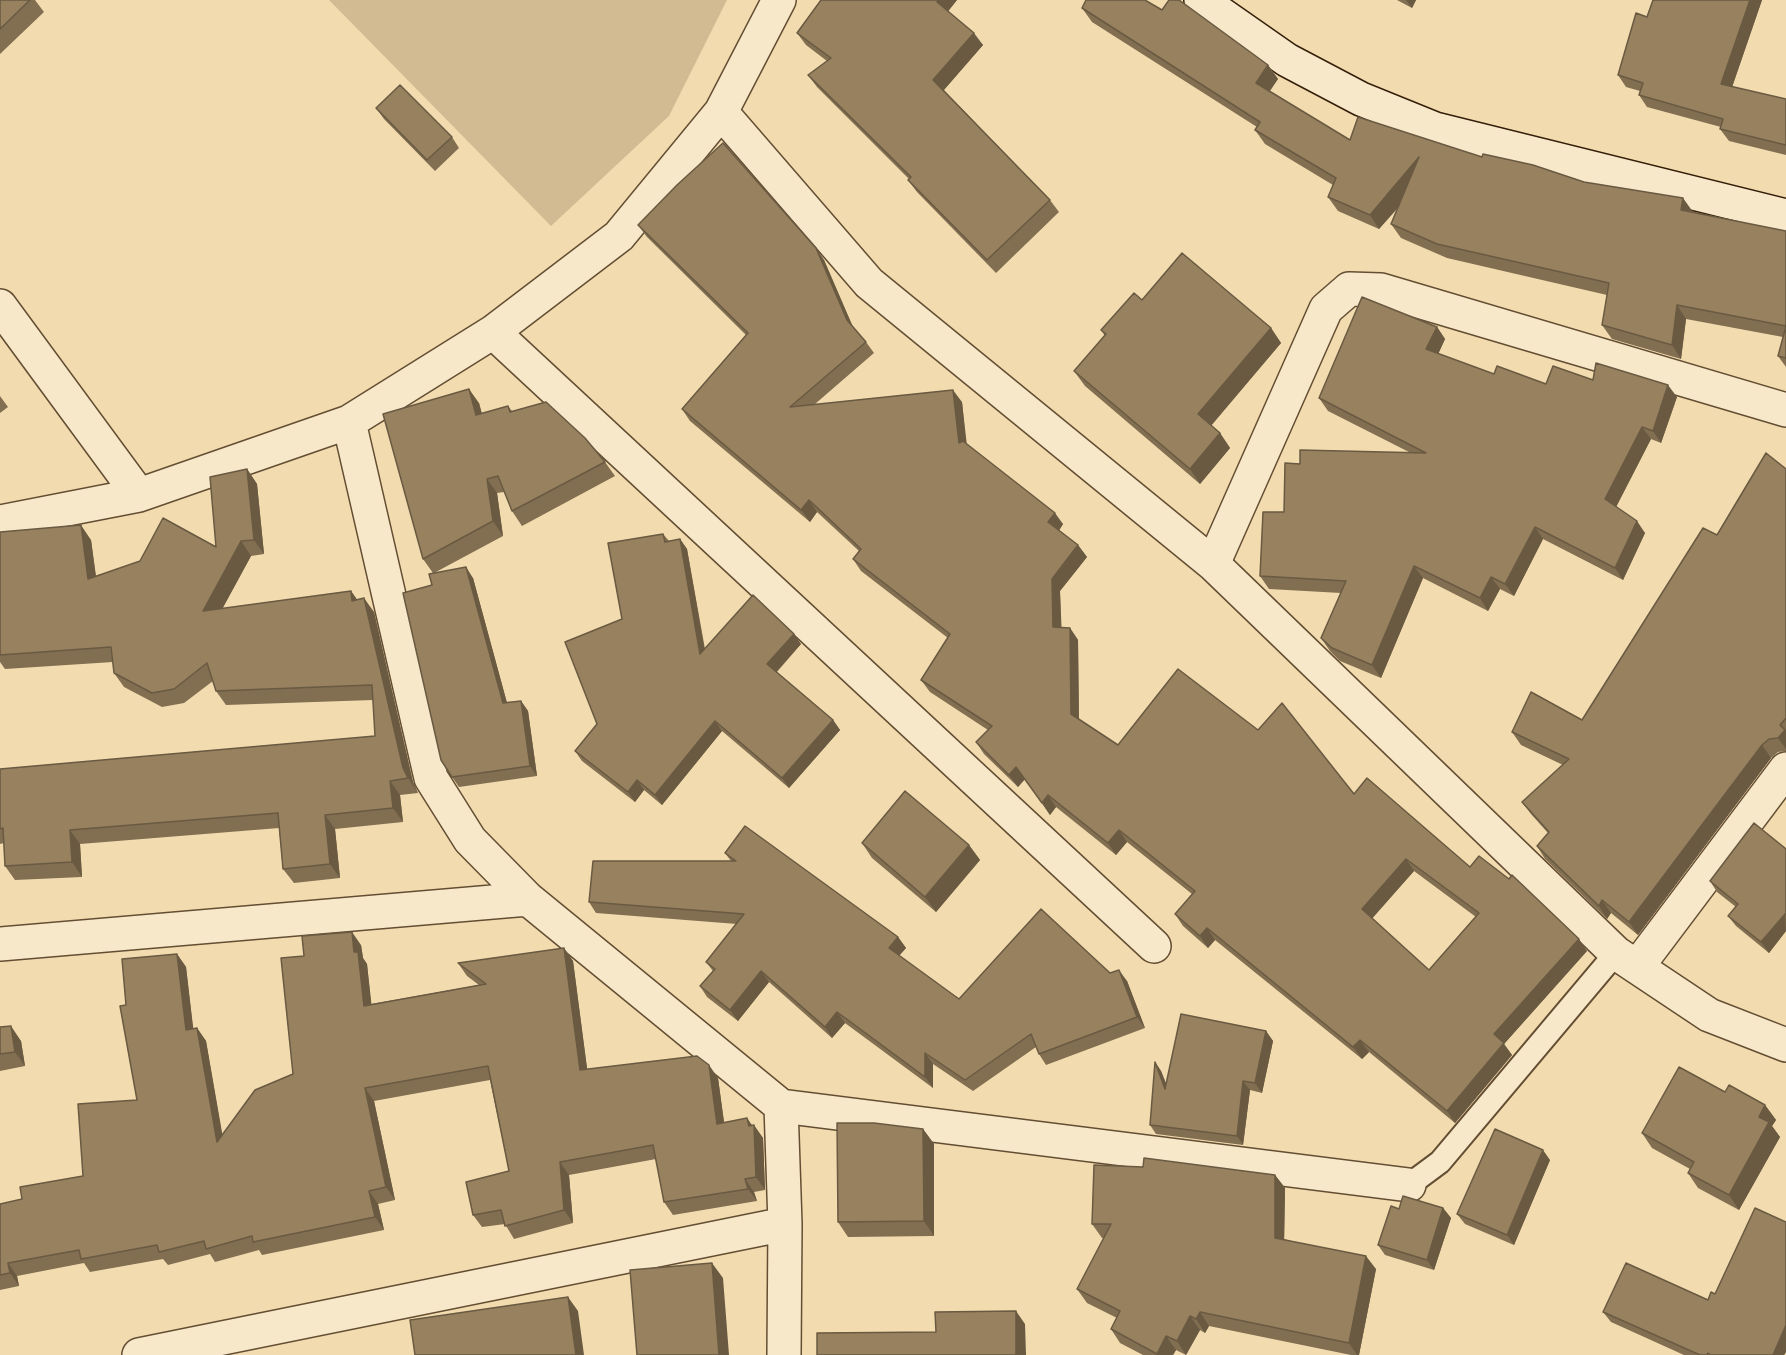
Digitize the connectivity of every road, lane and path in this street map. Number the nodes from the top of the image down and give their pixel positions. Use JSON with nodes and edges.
{"nodes":[{"id":1,"x":779,"y":0,"type":"edge"},
{"id":2,"x":1201,"y":0,"type":"edge"},
{"id":3,"x":722,"y":112,"type":"junction"},
{"id":4,"x":1786,"y":216,"type":"edge"},
{"id":5,"x":0,"y":306,"type":"edge"},
{"id":6,"x":493,"y":332,"type":"junction"},
{"id":7,"x":1786,"y":410,"type":"edge"},
{"id":8,"x":349,"y":422,"type":"junction"},
{"id":9,"x":139,"y":495,"type":"junction"},
{"id":10,"x":0,"y":522,"type":"edge"},
{"id":11,"x":1213,"y":564,"type":"junction"},
{"id":12,"x":1786,"y":769,"type":"edge"},
{"id":13,"x":528,"y":899,"type":"junction"},
{"id":14,"x":0,"y":944,"type":"edge"},
{"id":15,"x":1154,"y":946,"type":"dead end"},
{"id":16,"x":1626,"y":960,"type":"junction"},
{"id":17,"x":1786,"y":1045,"type":"edge"},
{"id":18,"x":782,"y":1106,"type":"junction"},
{"id":19,"x":1409,"y":1185,"type":"joint"},
{"id":20,"x":785,"y":1224,"type":"junction"},
{"id":21,"x":140,"y":1355,"type":"edge"},
{"id":22,"x":784,"y":1355,"type":"edge"}],
"edges":[{"from":1,"to":3,"type":"street"},
{"from":2,"to":4,"type":"street"},
{"from":3,"to":6,"type":"street"},
{"from":3,"to":11,"type":"street"},
{"from":5,"to":9,"type":"street"},
{"from":6,"to":8,"type":"street"},
{"from":6,"to":15,"type":"street"},
{"from":7,"to":11,"type":"street"},
{"from":8,"to":9,"type":"street"},
{"from":8,"to":13,"type":"street"},
{"from":9,"to":10,"type":"street"},
{"from":11,"to":16,"type":"street"},
{"from":12,"to":16,"type":"street"},
{"from":13,"to":14,"type":"street"},
{"from":13,"to":18,"type":"street"},
{"from":16,"to":17,"type":"street"},
{"from":16,"to":19,"type":"lane"},
{"from":18,"to":19,"type":"street"},
{"from":18,"to":20,"type":"street"},
{"from":20,"to":21,"type":"street"},
{"from":20,"to":22,"type":"street"}]}
